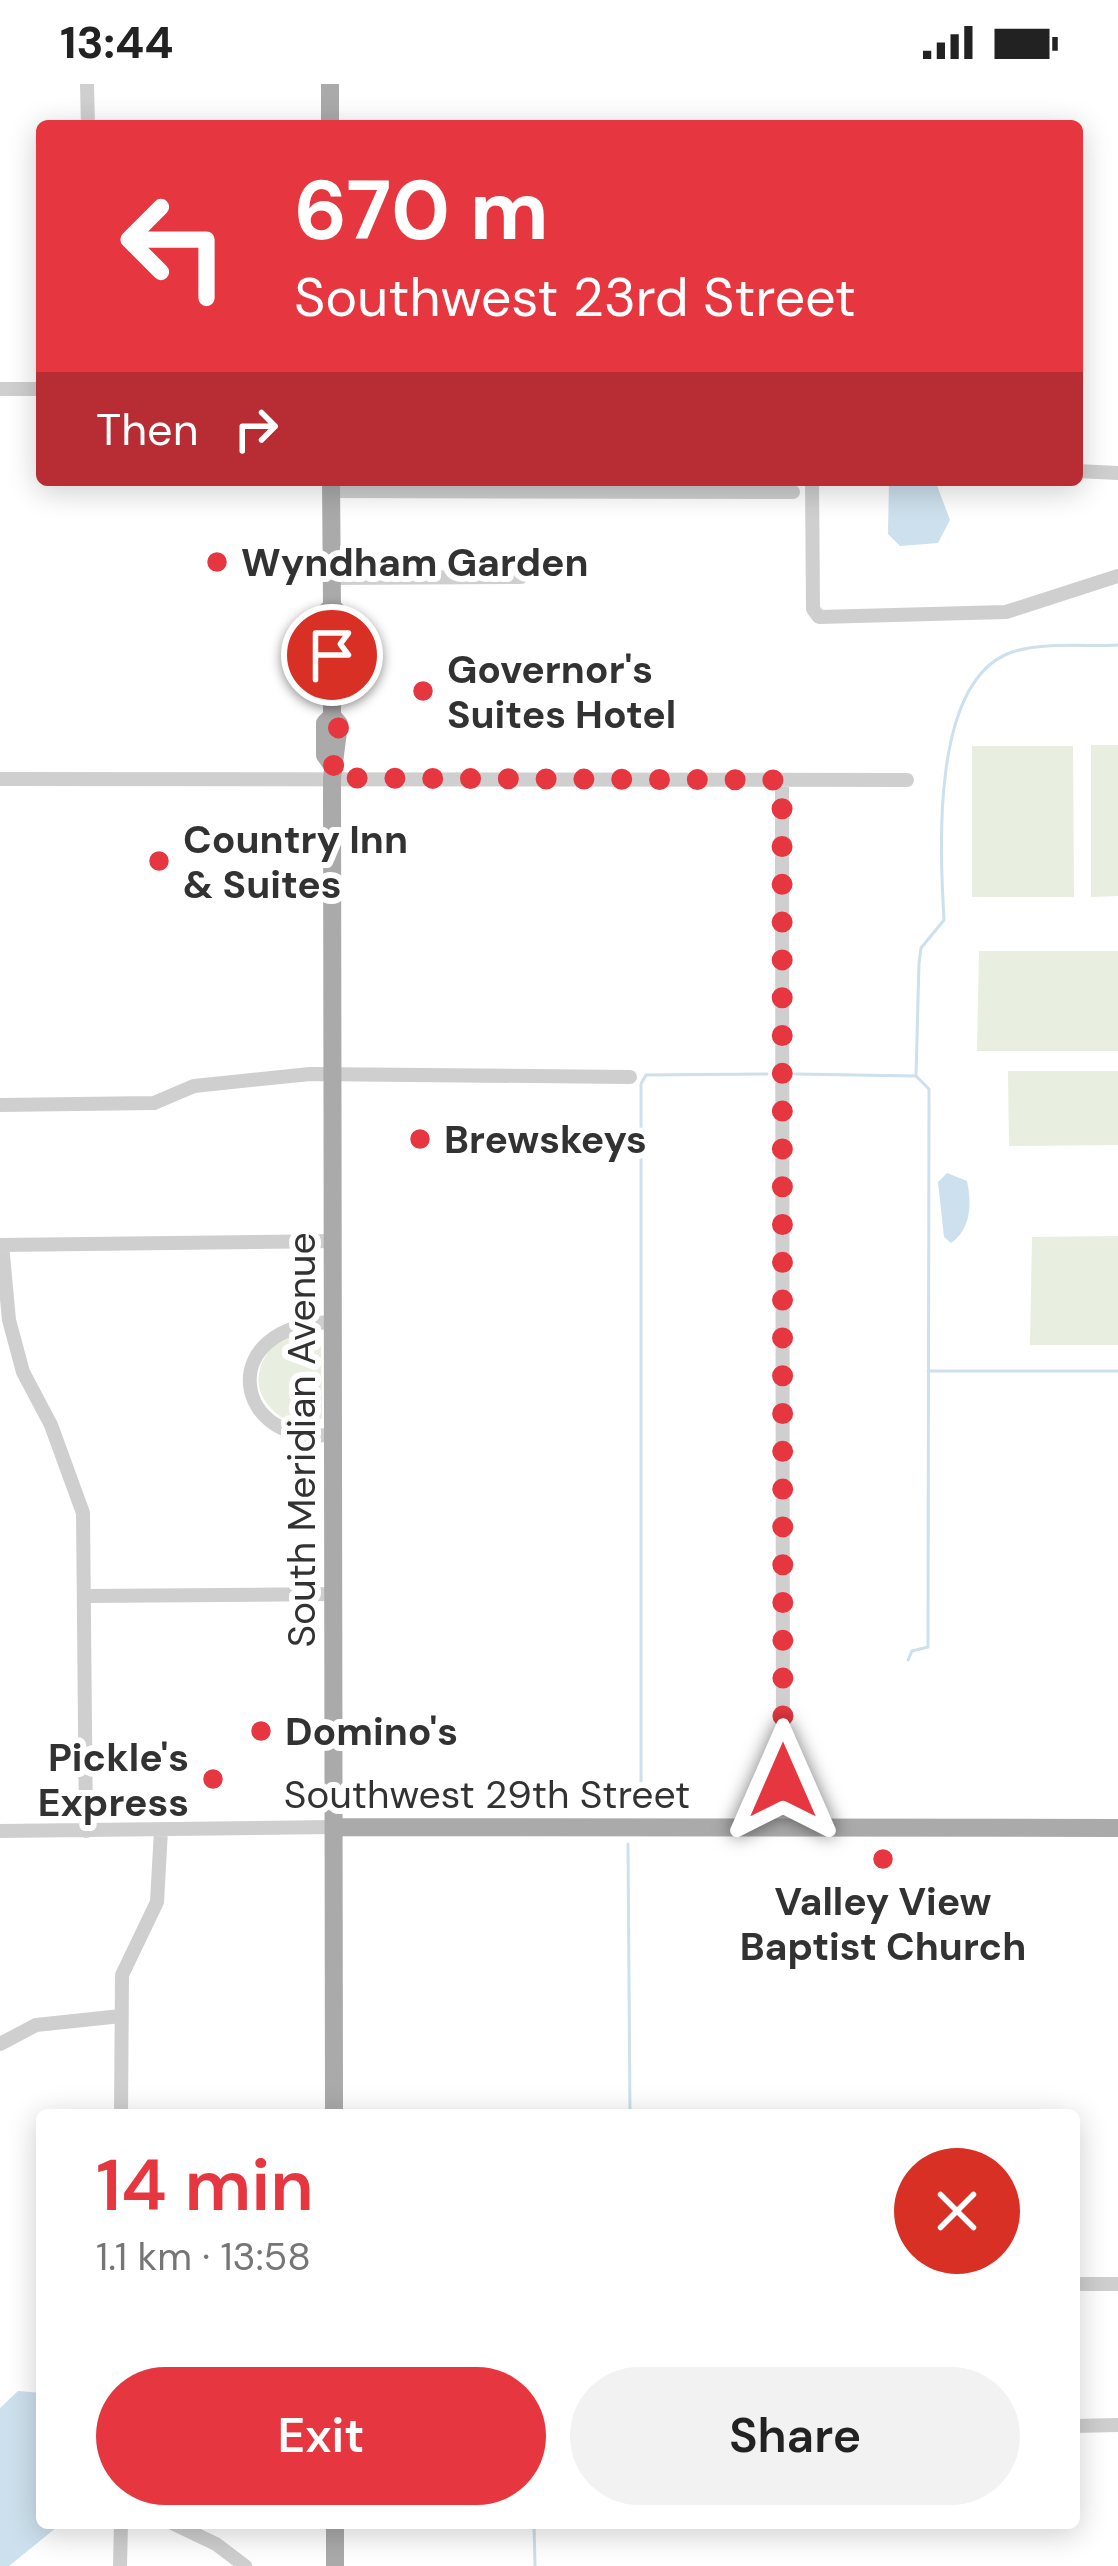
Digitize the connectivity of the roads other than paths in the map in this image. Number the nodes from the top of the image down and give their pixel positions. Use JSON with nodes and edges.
{"nodes":[{"id":1,"x":87,"y":84,"type":"edge"},
{"id":2,"x":330,"y":84,"type":"edge"},
{"id":3,"x":88,"y":120,"type":"edge"},
{"id":4,"x":330,"y":120,"type":"edge"},
{"id":5,"x":0,"y":389,"type":"edge"},
{"id":6,"x":36,"y":389,"type":"edge"},
{"id":7,"x":1083,"y":471,"type":"edge"},
{"id":8,"x":1118,"y":473,"type":"edge"},
{"id":9,"x":331,"y":486,"type":"edge"},
{"id":10,"x":812,"y":486,"type":"edge"},
{"id":11,"x":793,"y":492,"type":"dead end"},
{"id":12,"x":1118,"y":576,"type":"edge"},
{"id":13,"x":521,"y":577,"type":"dead end"},
{"id":14,"x":332,"y":578,"type":"junction"},
{"id":15,"x":332,"y":771,"type":"junction"},
{"id":16,"x":0,"y":779,"type":"edge"},
{"id":17,"x":782,"y":780,"type":"junction"},
{"id":18,"x":907,"y":780,"type":"dead end"},
{"id":19,"x":333,"y":1076,"type":"junction"},
{"id":20,"x":630,"y":1077,"type":"dead end"},
{"id":21,"x":0,"y":1105,"type":"edge"},
{"id":22,"x":334,"y":1240,"type":"junction"},
{"id":23,"x":1,"y":1245,"type":"edge"},
{"id":24,"x":334,"y":1322,"type":"junction"},
{"id":25,"x":334,"y":1434,"type":"junction"},
{"id":26,"x":334,"y":1594,"type":"junction"},
{"id":27,"x":87,"y":1596,"type":"junction"},
{"id":28,"x":334,"y":1827,"type":"junction"},
{"id":29,"x":782,"y":1828,"type":"junction"},
{"id":30,"x":1118,"y":1828,"type":"edge"},
{"id":31,"x":161,"y":1830,"type":"junction"},
{"id":32,"x":0,"y":1831,"type":"edge"},
{"id":33,"x":86,"y":1831,"type":"junction"},
{"id":34,"x":121,"y":2016,"type":"junction"},
{"id":35,"x":0,"y":2044,"type":"edge"},
{"id":36,"x":121,"y":2109,"type":"edge"},
{"id":37,"x":334,"y":2109,"type":"edge"},
{"id":38,"x":1080,"y":2284,"type":"edge"},
{"id":39,"x":1118,"y":2284,"type":"edge"},
{"id":40,"x":1080,"y":2426,"type":"edge"},
{"id":41,"x":1118,"y":2426,"type":"edge"},
{"id":42,"x":121,"y":2529,"type":"edge"},
{"id":43,"x":185,"y":2529,"type":"edge"},
{"id":44,"x":334,"y":2529,"type":"edge"},
{"id":45,"x":120,"y":2566,"type":"edge"},
{"id":46,"x":244,"y":2566,"type":"edge"},
{"id":47,"x":334,"y":2566,"type":"edge"}],
"edges":[{"from":1,"to":3,"type":"street"},
{"from":2,"to":4,"type":"main road"},
{"from":5,"to":6,"type":"street"},
{"from":7,"to":8,"type":"street"},
{"from":9,"to":11,"type":"street"},
{"from":9,"to":14,"type":"main road","name":"South Meridian Avenue"},
{"from":10,"to":12,"type":"street"},
{"from":13,"to":14,"type":"street"},
{"from":14,"to":15,"type":"main road","name":"South Meridian Avenue"},
{"from":15,"to":16,"type":"street"},
{"from":15,"to":17,"type":"street"},
{"from":15,"to":19,"type":"main road","name":"South Meridian Avenue"},
{"from":17,"to":18,"type":"street"},
{"from":17,"to":29,"type":"street"},
{"from":19,"to":20,"type":"street"},
{"from":19,"to":21,"type":"street"},
{"from":19,"to":22,"type":"main road","name":"South Meridian Avenue"},
{"from":22,"to":23,"type":"street"},
{"from":22,"to":24,"type":"main road","name":"South Meridian Avenue"},
{"from":23,"to":27,"type":"street"},
{"from":24,"to":25,"type":"main road","name":"South Meridian Avenue"},
{"from":24,"to":25,"type":"street"},
{"from":25,"to":26,"type":"main road","name":"South Meridian Avenue"},
{"from":26,"to":27,"type":"street"},
{"from":26,"to":28,"type":"main road","name":"South Meridian Avenue"},
{"from":27,"to":33,"type":"street"},
{"from":28,"to":29,"type":"main road","name":"Southwest 29th Street"},
{"from":28,"to":31,"type":"street","name":"Southwest 29th Street"},
{"from":28,"to":37,"type":"main road","name":"South Meridian Avenue"},
{"from":29,"to":30,"type":"main road","name":"Southwest 29th Street"},
{"from":31,"to":33,"type":"street","name":"Southwest 29th Street"},
{"from":31,"to":34,"type":"street"},
{"from":32,"to":33,"type":"street","name":"Southwest 29th Street"},
{"from":34,"to":35,"type":"street"},
{"from":34,"to":36,"type":"street"},
{"from":38,"to":39,"type":"street"},
{"from":40,"to":41,"type":"street"},
{"from":42,"to":45,"type":"street"},
{"from":43,"to":46,"type":"street"},
{"from":44,"to":47,"type":"main road"}]}
